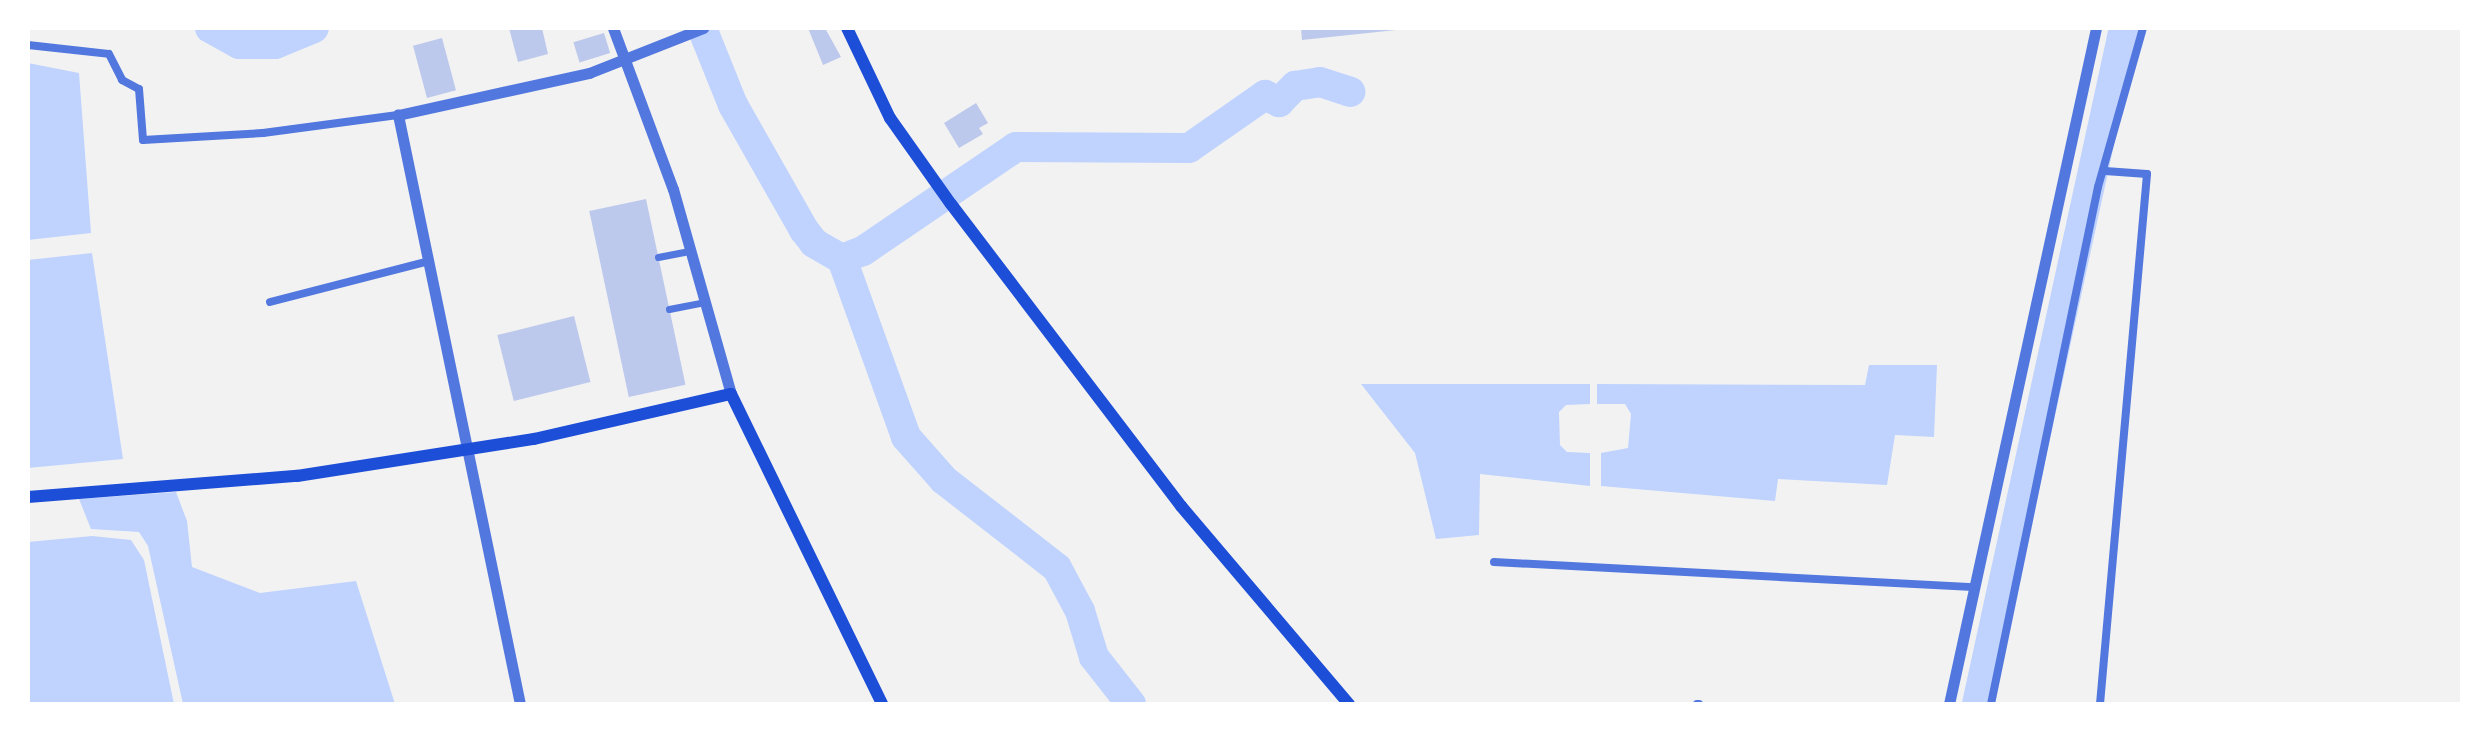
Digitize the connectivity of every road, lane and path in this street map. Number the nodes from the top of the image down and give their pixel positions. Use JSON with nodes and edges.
{"nodes":[{"id":1,"x":613,"y":28,"type":"edge"},
{"id":2,"x":703,"y":28,"type":"edge"},
{"id":3,"x":847,"y":28,"type":"edge"},
{"id":4,"x":2096,"y":28,"type":"edge"},
{"id":5,"x":2143,"y":28,"type":"edge"},
{"id":6,"x":28,"y":45,"type":"edge"},
{"id":7,"x":627,"y":59,"type":"junction"},
{"id":8,"x":398,"y":115,"type":"junction"},
{"id":9,"x":2105,"y":171,"type":"junction"},
{"id":10,"x":690,"y":251,"type":"junction"},
{"id":11,"x":658,"y":257,"type":"dead end"},
{"id":12,"x":430,"y":261,"type":"junction"},
{"id":13,"x":270,"y":302,"type":"dead end"},
{"id":14,"x":704,"y":302,"type":"junction"},
{"id":15,"x":669,"y":309,"type":"dead end"},
{"id":16,"x":731,"y":394,"type":"junction"},
{"id":17,"x":466,"y":450,"type":"junction"},
{"id":18,"x":28,"y":497,"type":"edge"},
{"id":19,"x":1494,"y":562,"type":"dead end"},
{"id":20,"x":1973,"y":587,"type":"junction"},
{"id":21,"x":520,"y":704,"type":"edge"},
{"id":22,"x":882,"y":704,"type":"edge"},
{"id":23,"x":1349,"y":704,"type":"edge"},
{"id":24,"x":1949,"y":704,"type":"edge"},
{"id":25,"x":1991,"y":704,"type":"edge"},
{"id":26,"x":2100,"y":704,"type":"edge"}],
"edges":[{"from":1,"to":7,"type":"street"},
{"from":2,"to":7,"type":"street"},
{"from":3,"to":23,"type":"main road"},
{"from":4,"to":20,"type":"street"},
{"from":5,"to":9,"type":"street"},
{"from":6,"to":8,"type":"street"},
{"from":7,"to":8,"type":"street"},
{"from":7,"to":10,"type":"street"},
{"from":8,"to":12,"type":"street"},
{"from":9,"to":25,"type":"street"},
{"from":9,"to":26,"type":"street"},
{"from":10,"to":11,"type":"street"},
{"from":10,"to":14,"type":"street"},
{"from":12,"to":13,"type":"street"},
{"from":12,"to":17,"type":"street"},
{"from":14,"to":15,"type":"street"},
{"from":14,"to":16,"type":"street"},
{"from":16,"to":17,"type":"main road"},
{"from":16,"to":22,"type":"main road"},
{"from":17,"to":18,"type":"main road"},
{"from":17,"to":21,"type":"street"},
{"from":19,"to":20,"type":"street"},
{"from":20,"to":24,"type":"street"}]}
